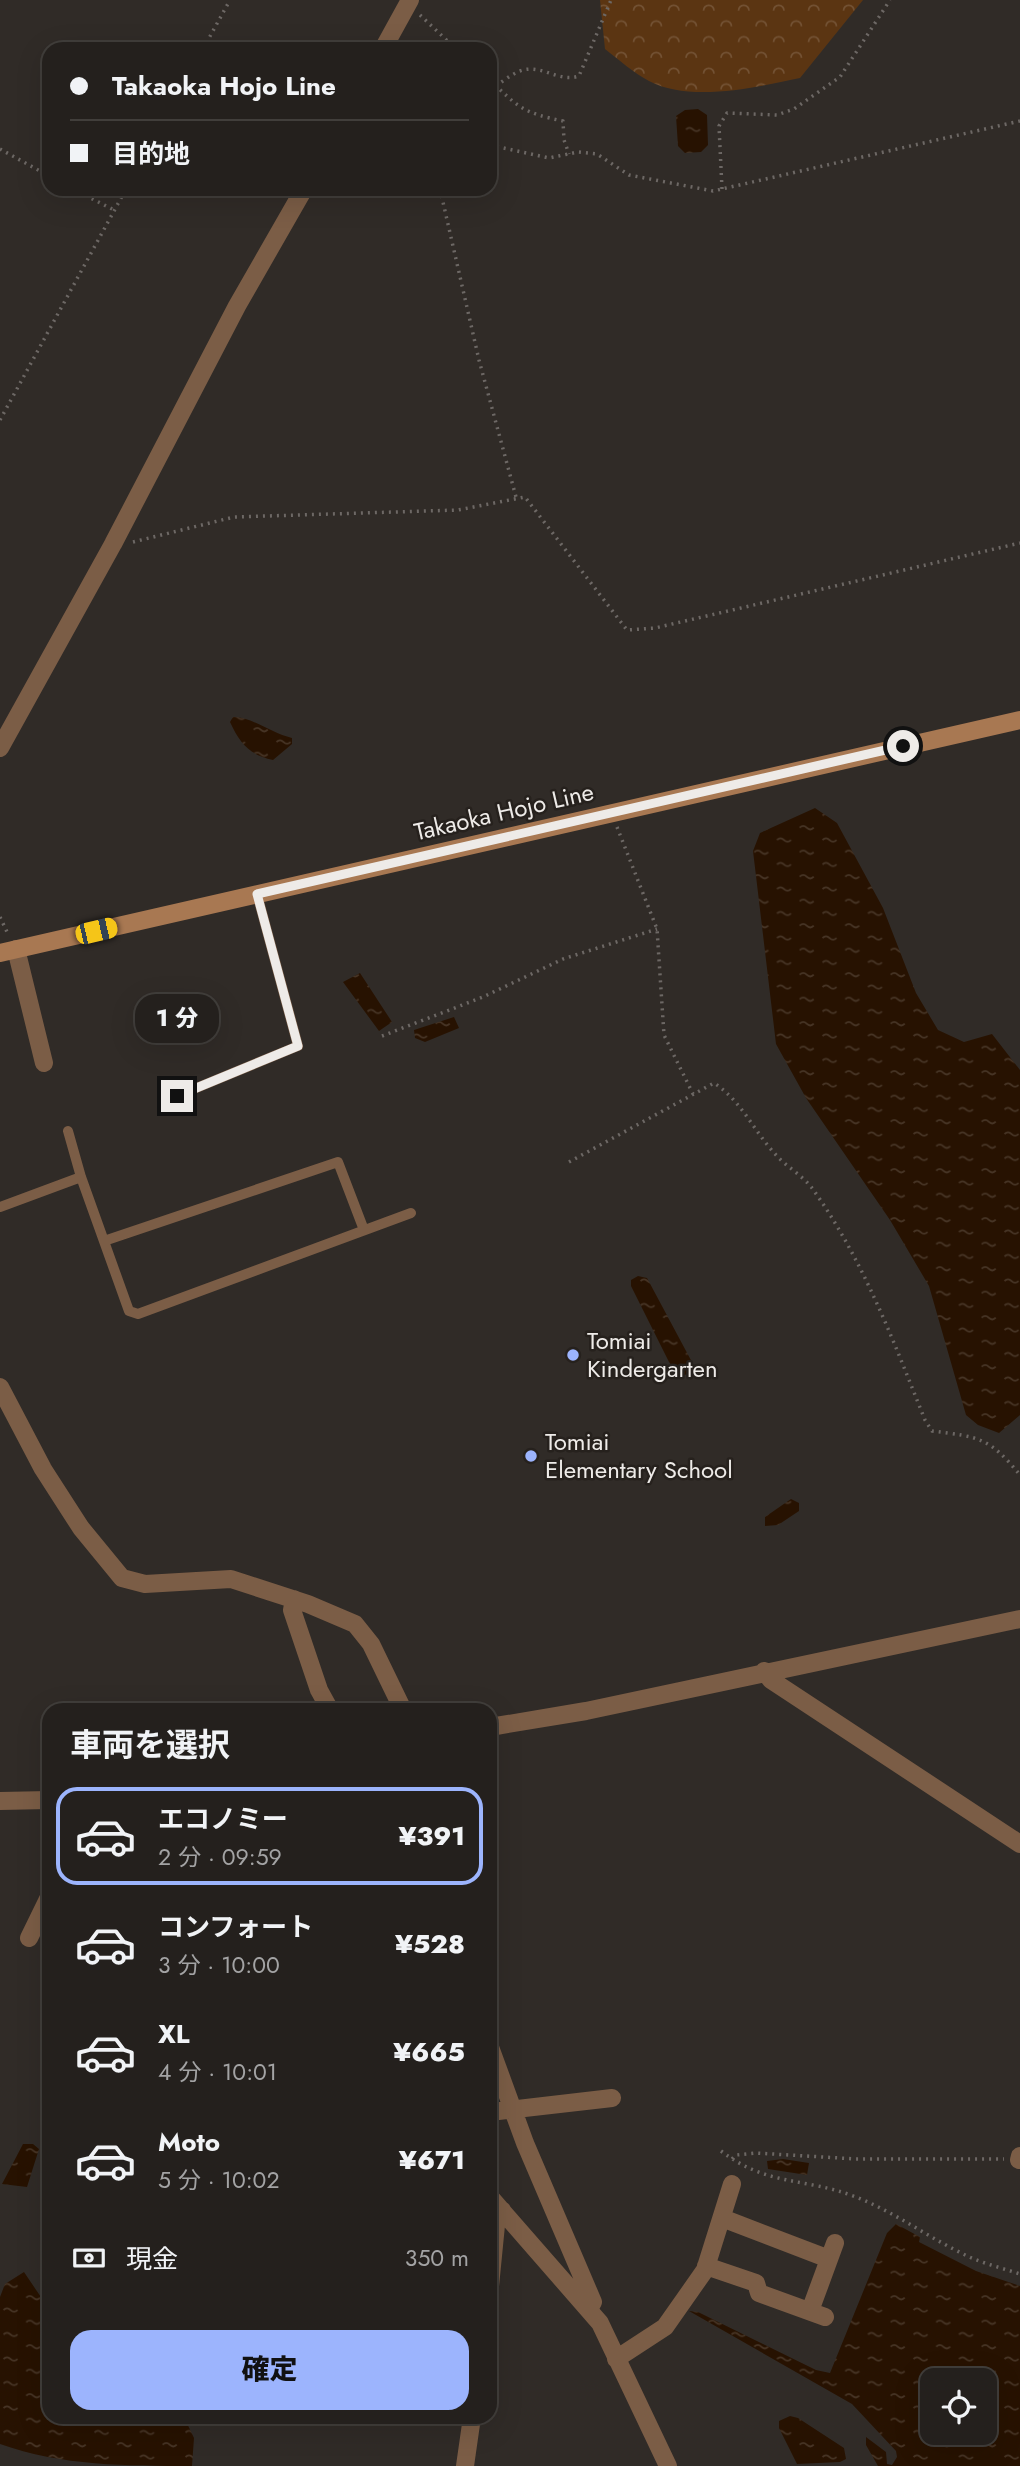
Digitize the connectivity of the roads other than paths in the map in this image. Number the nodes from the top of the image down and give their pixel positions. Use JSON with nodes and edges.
{"nodes":[{"id":1,"x":409,"y":3,"type":"edge"},
{"id":2,"x":387,"y":42,"type":"edge"},
{"id":3,"x":299,"y":196,"type":"edge"},
{"id":4,"x":1020,"y":720,"type":"edge"},
{"id":5,"x":0,"y":748,"type":"edge"},
{"id":6,"x":257,"y":894,"type":"junction"},
{"id":7,"x":8,"y":951,"type":"edge"},
{"id":8,"x":44,"y":1063,"type":"dead end"},
{"id":9,"x":177,"y":1096,"type":"dead end"},
{"id":10,"x":68,"y":1130,"type":"dead end"},
{"id":11,"x":81,"y":1177,"type":"junction"},
{"id":12,"x":0,"y":1207,"type":"edge"},
{"id":13,"x":411,"y":1213,"type":"dead end"},
{"id":14,"x":364,"y":1230,"type":"junction"},
{"id":15,"x":104,"y":1241,"type":"junction"},
{"id":16,"x":0,"y":1387,"type":"edge"},
{"id":17,"x":293,"y":1599,"type":"junction"},
{"id":18,"x":1020,"y":1619,"type":"edge"},
{"id":19,"x":764,"y":1671,"type":"junction"},
{"id":20,"x":326,"y":1703,"type":"edge"},
{"id":21,"x":400,"y":1703,"type":"edge"},
{"id":22,"x":497,"y":1726,"type":"edge"},
{"id":23,"x":42,"y":1800,"type":"edge"},
{"id":24,"x":0,"y":1801,"type":"edge"},
{"id":25,"x":1020,"y":1844,"type":"edge"},
{"id":26,"x":42,"y":1911,"type":"edge"},
{"id":27,"x":29,"y":1938,"type":"dead end"},
{"id":28,"x":497,"y":2066,"type":"edge"},
{"id":29,"x":612,"y":2098,"type":"dead end"},
{"id":30,"x":513,"y":2109,"type":"junction"},
{"id":31,"x":497,"y":2111,"type":"edge"},
{"id":32,"x":732,"y":2184,"type":"dead end"},
{"id":33,"x":497,"y":2205,"type":"edge"},
{"id":34,"x":722,"y":2218,"type":"junction"},
{"id":35,"x":706,"y":2266,"type":"junction"},
{"id":36,"x":588,"y":2309,"type":"junction"},
{"id":37,"x":616,"y":2360,"type":"junction"},
{"id":38,"x":471,"y":2424,"type":"edge"},
{"id":39,"x":465,"y":2466,"type":"edge"},
{"id":40,"x":668,"y":2466,"type":"edge"}],
"edges":[{"from":1,"to":2,"type":"street"},
{"from":3,"to":5,"type":"street"},
{"from":4,"to":6,"type":"main road","name":"Takaoka Hojo Line"},
{"from":6,"to":7,"type":"main road","name":"Takaoka Hojo Line"},
{"from":6,"to":9,"type":"lane"},
{"from":7,"to":8,"type":"street"},
{"from":10,"to":11,"type":"lane"},
{"from":11,"to":12,"type":"lane"},
{"from":11,"to":15,"type":"lane"},
{"from":13,"to":14,"type":"lane"},
{"from":14,"to":15,"type":"lane"},
{"from":14,"to":15,"type":"lane"},
{"from":16,"to":17,"type":"street"},
{"from":17,"to":20,"type":"street"},
{"from":17,"to":21,"type":"street"},
{"from":18,"to":19,"type":"street"},
{"from":19,"to":22,"type":"street"},
{"from":19,"to":25,"type":"street"},
{"from":23,"to":24,"type":"street"},
{"from":26,"to":27,"type":"street"},
{"from":28,"to":30,"type":"street"},
{"from":29,"to":30,"type":"street"},
{"from":30,"to":31,"type":"street"},
{"from":30,"to":36,"type":"street"},
{"from":32,"to":34,"type":"street"},
{"from":33,"to":36,"type":"street"},
{"from":34,"to":35,"type":"street"},
{"from":34,"to":35,"type":"street"},
{"from":35,"to":37,"type":"street"},
{"from":36,"to":37,"type":"street"},
{"from":37,"to":40,"type":"street"},
{"from":38,"to":39,"type":"street"}]}
